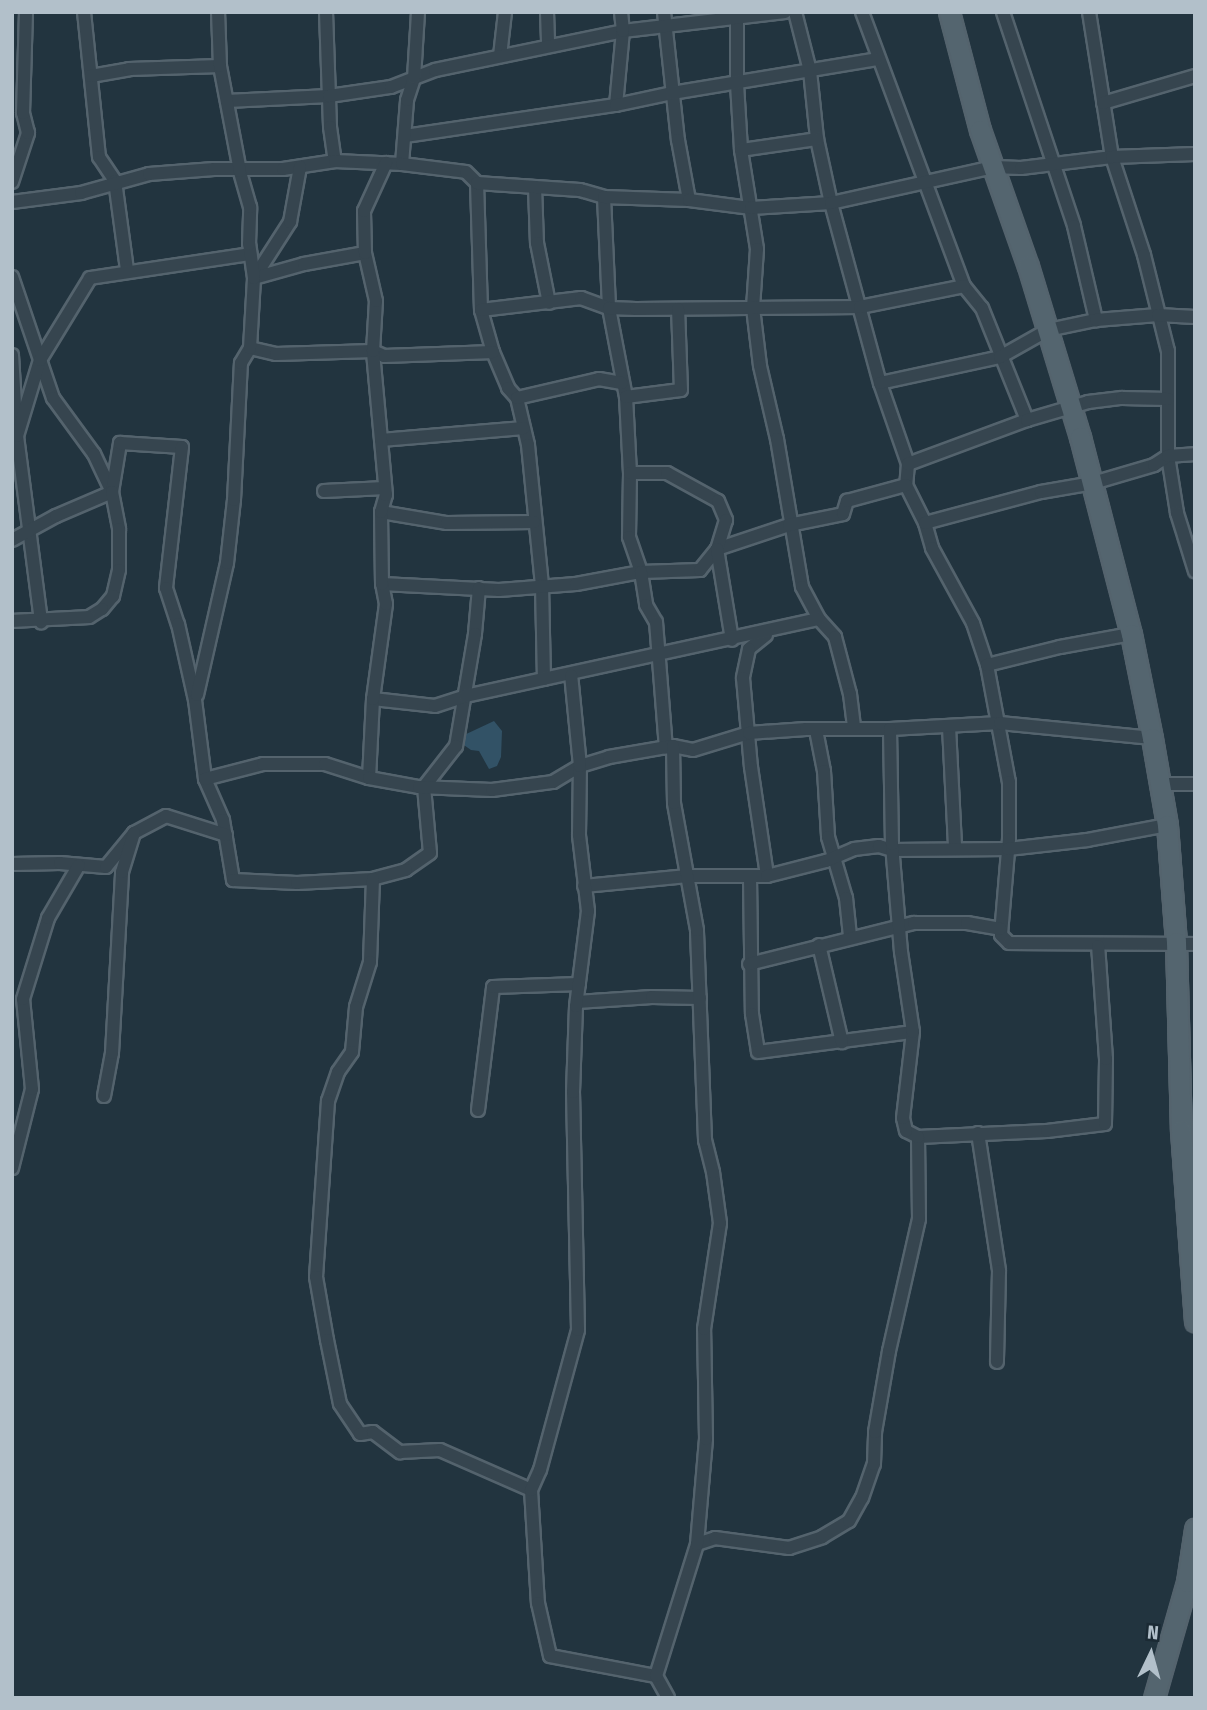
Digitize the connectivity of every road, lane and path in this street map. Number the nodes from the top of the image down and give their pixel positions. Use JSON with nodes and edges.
{"nodes":[{"id":1,"x":26,"y":12,"type":"edge"},
{"id":2,"x":84,"y":12,"type":"edge"},
{"id":3,"x":218,"y":12,"type":"edge"},
{"id":4,"x":326,"y":12,"type":"edge"},
{"id":5,"x":418,"y":12,"type":"edge"},
{"id":6,"x":505,"y":12,"type":"edge"},
{"id":7,"x":547,"y":12,"type":"edge"},
{"id":8,"x":621,"y":12,"type":"edge"},
{"id":9,"x":664,"y":12,"type":"edge"},
{"id":10,"x":785,"y":12,"type":"edge"},
{"id":11,"x":795,"y":12,"type":"edge"},
{"id":12,"x":862,"y":12,"type":"edge"},
{"id":13,"x":949,"y":12,"type":"edge"},
{"id":14,"x":1003,"y":12,"type":"edge"},
{"id":15,"x":1089,"y":12,"type":"edge"},
{"id":16,"x":754,"y":14,"type":"edge"},
{"id":17,"x":737,"y":17,"type":"junction"},
{"id":18,"x":667,"y":27,"type":"junction"},
{"id":19,"x":623,"y":31,"type":"junction"},
{"id":20,"x":548,"y":46,"type":"junction"},
{"id":21,"x":500,"y":56,"type":"junction"},
{"id":22,"x":877,"y":60,"type":"junction"},
{"id":23,"x":220,"y":66,"type":"junction"},
{"id":24,"x":810,"y":71,"type":"junction"},
{"id":25,"x":91,"y":76,"type":"junction"},
{"id":26,"x":1195,"y":76,"type":"edge"},
{"id":27,"x":414,"y":78,"type":"junction"},
{"id":28,"x":737,"y":83,"type":"junction"},
{"id":29,"x":672,"y":93,"type":"junction"},
{"id":30,"x":329,"y":96,"type":"junction"},
{"id":31,"x":227,"y":101,"type":"junction"},
{"id":32,"x":1104,"y":103,"type":"junction"},
{"id":33,"x":616,"y":105,"type":"junction"},
{"id":34,"x":405,"y":136,"type":"junction"},
{"id":35,"x":817,"y":139,"type":"junction"},
{"id":36,"x":741,"y":150,"type":"junction"},
{"id":37,"x":1195,"y":154,"type":"edge"},
{"id":38,"x":1112,"y":157,"type":"junction"},
{"id":39,"x":335,"y":161,"type":"junction"},
{"id":40,"x":386,"y":163,"type":"junction"},
{"id":41,"x":402,"y":164,"type":"junction"},
{"id":42,"x":1054,"y":164,"type":"junction"},
{"id":43,"x":300,"y":167,"type":"junction"},
{"id":44,"x":993,"y":167,"type":"junction"},
{"id":45,"x":240,"y":170,"type":"junction"},
{"id":46,"x":115,"y":181,"type":"junction"},
{"id":47,"x":12,"y":182,"type":"edge"},
{"id":48,"x":477,"y":183,"type":"junction"},
{"id":49,"x":924,"y":183,"type":"junction"},
{"id":50,"x":535,"y":187,"type":"junction"},
{"id":51,"x":604,"y":197,"type":"junction"},
{"id":52,"x":689,"y":200,"type":"junction"},
{"id":53,"x":12,"y":202,"type":"edge"},
{"id":54,"x":831,"y":203,"type":"junction"},
{"id":55,"x":751,"y":208,"type":"junction"},
{"id":56,"x":365,"y":253,"type":"junction"},
{"id":57,"x":250,"y":254,"type":"junction"},
{"id":58,"x":127,"y":270,"type":"junction"},
{"id":59,"x":12,"y":277,"type":"edge"},
{"id":60,"x":254,"y":278,"type":"junction"},
{"id":61,"x":964,"y":286,"type":"junction"},
{"id":62,"x":549,"y":303,"type":"junction"},
{"id":63,"x":860,"y":307,"type":"junction"},
{"id":64,"x":610,"y":308,"type":"junction"},
{"id":65,"x":753,"y":308,"type":"junction"},
{"id":66,"x":678,"y":309,"type":"junction"},
{"id":67,"x":481,"y":310,"type":"junction"},
{"id":68,"x":1158,"y":315,"type":"junction"},
{"id":69,"x":1195,"y":317,"type":"edge"},
{"id":70,"x":1096,"y":320,"type":"junction"},
{"id":71,"x":1048,"y":330,"type":"junction"},
{"id":72,"x":250,"y":348,"type":"junction"},
{"id":73,"x":373,"y":351,"type":"junction"},
{"id":74,"x":493,"y":352,"type":"junction"},
{"id":75,"x":12,"y":357,"type":"edge"},
{"id":76,"x":1000,"y":357,"type":"junction"},
{"id":77,"x":40,"y":360,"type":"junction"},
{"id":78,"x":622,"y":383,"type":"junction"},
{"id":79,"x":880,"y":383,"type":"junction"},
{"id":80,"x":626,"y":397,"type":"junction"},
{"id":81,"x":517,"y":398,"type":"junction"},
{"id":82,"x":1168,"y":399,"type":"junction"},
{"id":83,"x":1071,"y":407,"type":"junction"},
{"id":84,"x":1027,"y":420,"type":"junction"},
{"id":85,"x":523,"y":428,"type":"junction"},
{"id":86,"x":14,"y":436,"type":"edge"},
{"id":87,"x":382,"y":440,"type":"junction"},
{"id":88,"x":1195,"y":454,"type":"edge"},
{"id":89,"x":1168,"y":456,"type":"junction"},
{"id":90,"x":908,"y":464,"type":"junction"},
{"id":91,"x":630,"y":473,"type":"junction"},
{"id":92,"x":1093,"y":483,"type":"junction"},
{"id":93,"x":906,"y":485,"type":"junction"},
{"id":94,"x":385,"y":488,"type":"junction"},
{"id":95,"x":324,"y":491,"type":"dead end"},
{"id":96,"x":112,"y":492,"type":"junction"},
{"id":97,"x":19,"y":499,"type":"edge"},
{"id":98,"x":381,"y":512,"type":"junction"},
{"id":99,"x":534,"y":522,"type":"junction"},
{"id":100,"x":925,"y":523,"type":"junction"},
{"id":101,"x":789,"y":525,"type":"junction"},
{"id":102,"x":28,"y":532,"type":"junction"},
{"id":103,"x":12,"y":540,"type":"edge"},
{"id":104,"x":717,"y":549,"type":"junction"},
{"id":105,"x":1194,"y":568,"type":"edge"},
{"id":106,"x":641,"y":572,"type":"junction"},
{"id":107,"x":382,"y":583,"type":"junction"},
{"id":108,"x":542,"y":585,"type":"junction"},
{"id":109,"x":479,"y":588,"type":"junction"},
{"id":110,"x":819,"y":619,"type":"junction"},
{"id":111,"x":12,"y":621,"type":"edge"},
{"id":112,"x":41,"y":622,"type":"junction"},
{"id":113,"x":771,"y":631,"type":"junction"},
{"id":114,"x":1131,"y":634,"type":"junction"},
{"id":115,"x":732,"y":640,"type":"junction"},
{"id":116,"x":659,"y":656,"type":"junction"},
{"id":117,"x":987,"y":666,"type":"junction"},
{"id":118,"x":571,"y":675,"type":"junction"},
{"id":119,"x":544,"y":679,"type":"junction"},
{"id":120,"x":465,"y":696,"type":"junction"},
{"id":121,"x":373,"y":699,"type":"junction"},
{"id":122,"x":195,"y":700,"type":"junction"},
{"id":123,"x":1000,"y":723,"type":"junction"},
{"id":124,"x":949,"y":727,"type":"junction"},
{"id":125,"x":854,"y":729,"type":"junction"},
{"id":126,"x":890,"y":729,"type":"junction"},
{"id":127,"x":816,"y":730,"type":"junction"},
{"id":128,"x":749,"y":733,"type":"junction"},
{"id":129,"x":1152,"y":738,"type":"junction"},
{"id":130,"x":670,"y":747,"type":"junction"},
{"id":131,"x":580,"y":766,"type":"junction"},
{"id":132,"x":369,"y":778,"type":"junction"},
{"id":133,"x":205,"y":779,"type":"junction"},
{"id":134,"x":1195,"y":784,"type":"edge"},
{"id":135,"x":1160,"y":785,"type":"junction"},
{"id":136,"x":424,"y":787,"type":"junction"},
{"id":137,"x":1167,"y":825,"type":"junction"},
{"id":138,"x":134,"y":833,"type":"junction"},
{"id":139,"x":226,"y":835,"type":"junction"},
{"id":140,"x":955,"y":847,"type":"junction"},
{"id":141,"x":892,"y":849,"type":"junction"},
{"id":142,"x":1008,"y":849,"type":"junction"},
{"id":143,"x":832,"y":858,"type":"junction"},
{"id":144,"x":12,"y":864,"type":"edge"},
{"id":145,"x":79,"y":865,"type":"junction"},
{"id":146,"x":688,"y":876,"type":"junction"},
{"id":147,"x":767,"y":876,"type":"junction"},
{"id":148,"x":750,"y":877,"type":"junction"},
{"id":149,"x":373,"y":879,"type":"junction"},
{"id":150,"x":584,"y":886,"type":"junction"},
{"id":151,"x":899,"y":929,"type":"junction"},
{"id":152,"x":1000,"y":929,"type":"junction"},
{"id":153,"x":850,"y":937,"type":"junction"},
{"id":154,"x":1186,"y":943,"type":"edge"},
{"id":155,"x":819,"y":945,"type":"junction"},
{"id":156,"x":1098,"y":946,"type":"junction"},
{"id":157,"x":750,"y":964,"type":"junction"},
{"id":158,"x":579,"y":984,"type":"junction"},
{"id":159,"x":700,"y":998,"type":"junction"},
{"id":160,"x":577,"y":1002,"type":"junction"},
{"id":161,"x":913,"y":1032,"type":"junction"},
{"id":162,"x":842,"y":1042,"type":"junction"},
{"id":163,"x":104,"y":1096,"type":"dead end"},
{"id":164,"x":478,"y":1110,"type":"dead end"},
{"id":165,"x":978,"y":1133,"type":"junction"},
{"id":166,"x":918,"y":1138,"type":"junction"},
{"id":167,"x":1189,"y":1158,"type":"edge"},
{"id":168,"x":12,"y":1168,"type":"edge"},
{"id":169,"x":1194,"y":1287,"type":"edge"},
{"id":170,"x":1195,"y":1321,"type":"edge"},
{"id":171,"x":997,"y":1362,"type":"dead end"},
{"id":172,"x":531,"y":1490,"type":"junction"},
{"id":173,"x":1195,"y":1529,"type":"edge"},
{"id":174,"x":697,"y":1544,"type":"junction"},
{"id":175,"x":656,"y":1676,"type":"junction"},
{"id":176,"x":668,"y":1698,"type":"edge"},
{"id":177,"x":1154,"y":1698,"type":"edge"}],
"edges":[{"from":1,"to":47,"type":"street"},
{"from":2,"to":25,"type":"street"},
{"from":3,"to":23,"type":"street"},
{"from":4,"to":30,"type":"street"},
{"from":5,"to":27,"type":"street"},
{"from":6,"to":21,"type":"street"},
{"from":7,"to":20,"type":"street"},
{"from":8,"to":19,"type":"street"},
{"from":9,"to":18,"type":"street"},
{"from":10,"to":16,"type":"street"},
{"from":11,"to":24,"type":"street"},
{"from":12,"to":22,"type":"street"},
{"from":13,"to":44,"type":"main road"},
{"from":14,"to":42,"type":"street"},
{"from":15,"to":32,"type":"street"},
{"from":16,"to":17,"type":"street"},
{"from":17,"to":18,"type":"street"},
{"from":17,"to":28,"type":"street"},
{"from":18,"to":19,"type":"street"},
{"from":18,"to":29,"type":"street"},
{"from":19,"to":20,"type":"street"},
{"from":19,"to":33,"type":"street"},
{"from":20,"to":21,"type":"street"},
{"from":21,"to":27,"type":"street"},
{"from":22,"to":24,"type":"street"},
{"from":22,"to":49,"type":"street"},
{"from":23,"to":25,"type":"street"},
{"from":23,"to":31,"type":"street"},
{"from":24,"to":28,"type":"street"},
{"from":24,"to":35,"type":"street"},
{"from":25,"to":46,"type":"street"},
{"from":26,"to":32,"type":"street"},
{"from":27,"to":30,"type":"street"},
{"from":27,"to":34,"type":"street"},
{"from":28,"to":29,"type":"street"},
{"from":28,"to":36,"type":"street"},
{"from":29,"to":33,"type":"street"},
{"from":29,"to":52,"type":"street"},
{"from":30,"to":31,"type":"street"},
{"from":30,"to":39,"type":"street"},
{"from":31,"to":45,"type":"street"},
{"from":32,"to":38,"type":"street"},
{"from":33,"to":34,"type":"street"},
{"from":34,"to":41,"type":"street"},
{"from":35,"to":36,"type":"street"},
{"from":35,"to":54,"type":"street"},
{"from":36,"to":55,"type":"street"},
{"from":37,"to":38,"type":"street"},
{"from":38,"to":42,"type":"street"},
{"from":38,"to":68,"type":"street"},
{"from":39,"to":40,"type":"street"},
{"from":39,"to":43,"type":"street"},
{"from":40,"to":41,"type":"street"},
{"from":40,"to":56,"type":"street"},
{"from":41,"to":48,"type":"street"},
{"from":42,"to":44,"type":"street"},
{"from":42,"to":70,"type":"street"},
{"from":43,"to":45,"type":"street"},
{"from":43,"to":60,"type":"street"},
{"from":44,"to":49,"type":"street"},
{"from":44,"to":71,"type":"main road"},
{"from":45,"to":46,"type":"street"},
{"from":45,"to":57,"type":"street"},
{"from":46,"to":53,"type":"street"},
{"from":46,"to":58,"type":"street"},
{"from":48,"to":50,"type":"street"},
{"from":48,"to":67,"type":"street"},
{"from":49,"to":54,"type":"street"},
{"from":49,"to":61,"type":"street"},
{"from":50,"to":51,"type":"street"},
{"from":50,"to":62,"type":"street"},
{"from":51,"to":52,"type":"street"},
{"from":51,"to":64,"type":"street"},
{"from":52,"to":55,"type":"street"},
{"from":54,"to":55,"type":"street"},
{"from":54,"to":63,"type":"street"},
{"from":55,"to":65,"type":"street"},
{"from":56,"to":60,"type":"street"},
{"from":56,"to":73,"type":"street"},
{"from":57,"to":58,"type":"street"},
{"from":57,"to":60,"type":"street"},
{"from":58,"to":77,"type":"street"},
{"from":59,"to":77,"type":"street"},
{"from":60,"to":72,"type":"street"},
{"from":61,"to":63,"type":"street"},
{"from":61,"to":76,"type":"street"},
{"from":62,"to":64,"type":"street"},
{"from":62,"to":67,"type":"street"},
{"from":63,"to":65,"type":"street"},
{"from":63,"to":79,"type":"street"},
{"from":64,"to":66,"type":"street"},
{"from":64,"to":78,"type":"street"},
{"from":65,"to":66,"type":"street"},
{"from":65,"to":101,"type":"street"},
{"from":66,"to":80,"type":"street"},
{"from":67,"to":74,"type":"street"},
{"from":68,"to":69,"type":"street"},
{"from":68,"to":70,"type":"street"},
{"from":68,"to":82,"type":"street"},
{"from":70,"to":71,"type":"street"},
{"from":71,"to":76,"type":"street"},
{"from":71,"to":83,"type":"main road"},
{"from":72,"to":73,"type":"street"},
{"from":72,"to":122,"type":"street"},
{"from":73,"to":74,"type":"street"},
{"from":73,"to":87,"type":"street"},
{"from":74,"to":81,"type":"street"},
{"from":75,"to":86,"type":"street"},
{"from":76,"to":79,"type":"street"},
{"from":76,"to":84,"type":"street"},
{"from":77,"to":86,"type":"street"},
{"from":77,"to":96,"type":"street"},
{"from":78,"to":80,"type":"street"},
{"from":78,"to":81,"type":"street"},
{"from":79,"to":90,"type":"street"},
{"from":80,"to":91,"type":"street"},
{"from":81,"to":85,"type":"street"},
{"from":82,"to":83,"type":"street"},
{"from":82,"to":89,"type":"street"},
{"from":83,"to":84,"type":"street"},
{"from":83,"to":92,"type":"main road"},
{"from":84,"to":90,"type":"street"},
{"from":85,"to":87,"type":"street"},
{"from":85,"to":99,"type":"street"},
{"from":86,"to":97,"type":"street"},
{"from":87,"to":94,"type":"street"},
{"from":88,"to":89,"type":"street"},
{"from":89,"to":92,"type":"street"},
{"from":89,"to":105,"type":"street"},
{"from":90,"to":93,"type":"street"},
{"from":91,"to":104,"type":"street"},
{"from":91,"to":106,"type":"street"},
{"from":92,"to":100,"type":"street"},
{"from":92,"to":114,"type":"main road"},
{"from":93,"to":100,"type":"street"},
{"from":93,"to":101,"type":"street"},
{"from":94,"to":95,"type":"street"},
{"from":94,"to":98,"type":"street"},
{"from":96,"to":102,"type":"street"},
{"from":96,"to":112,"type":"street"},
{"from":96,"to":122,"type":"street"},
{"from":97,"to":102,"type":"street"},
{"from":98,"to":99,"type":"street"},
{"from":98,"to":107,"type":"street"},
{"from":99,"to":108,"type":"street"},
{"from":100,"to":117,"type":"street"},
{"from":101,"to":104,"type":"street"},
{"from":101,"to":110,"type":"street"},
{"from":102,"to":103,"type":"street"},
{"from":102,"to":112,"type":"street"},
{"from":104,"to":106,"type":"street"},
{"from":104,"to":115,"type":"street"},
{"from":106,"to":108,"type":"street"},
{"from":106,"to":116,"type":"street"},
{"from":107,"to":109,"type":"street"},
{"from":107,"to":121,"type":"street"},
{"from":108,"to":109,"type":"street"},
{"from":108,"to":119,"type":"street"},
{"from":109,"to":120,"type":"street"},
{"from":110,"to":113,"type":"street"},
{"from":110,"to":125,"type":"street"},
{"from":111,"to":112,"type":"street"},
{"from":113,"to":115,"type":"street"},
{"from":113,"to":128,"type":"street"},
{"from":114,"to":117,"type":"street"},
{"from":114,"to":129,"type":"main road"},
{"from":115,"to":116,"type":"street"},
{"from":116,"to":118,"type":"street"},
{"from":116,"to":130,"type":"street"},
{"from":117,"to":123,"type":"street"},
{"from":118,"to":119,"type":"street"},
{"from":118,"to":131,"type":"street"},
{"from":119,"to":120,"type":"street"},
{"from":120,"to":121,"type":"street"},
{"from":120,"to":136,"type":"street"},
{"from":121,"to":132,"type":"street"},
{"from":122,"to":133,"type":"street"},
{"from":123,"to":124,"type":"street"},
{"from":123,"to":129,"type":"street"},
{"from":123,"to":142,"type":"street"},
{"from":124,"to":126,"type":"street"},
{"from":124,"to":140,"type":"street"},
{"from":125,"to":126,"type":"street"},
{"from":125,"to":127,"type":"street"},
{"from":126,"to":141,"type":"street"},
{"from":127,"to":128,"type":"street"},
{"from":127,"to":143,"type":"street"},
{"from":128,"to":130,"type":"street"},
{"from":128,"to":147,"type":"street"},
{"from":129,"to":135,"type":"main road"},
{"from":130,"to":131,"type":"street"},
{"from":130,"to":146,"type":"street"},
{"from":131,"to":136,"type":"street"},
{"from":131,"to":150,"type":"street"},
{"from":132,"to":133,"type":"street"},
{"from":132,"to":136,"type":"street"},
{"from":133,"to":139,"type":"street"},
{"from":134,"to":135,"type":"street"},
{"from":135,"to":137,"type":"main road"},
{"from":136,"to":149,"type":"street"},
{"from":137,"to":142,"type":"street"},
{"from":137,"to":154,"type":"main road"},
{"from":138,"to":139,"type":"street"},
{"from":138,"to":145,"type":"street"},
{"from":138,"to":163,"type":"street"},
{"from":139,"to":149,"type":"street"},
{"from":140,"to":141,"type":"street"},
{"from":140,"to":142,"type":"street"},
{"from":141,"to":143,"type":"street"},
{"from":141,"to":151,"type":"street"},
{"from":142,"to":152,"type":"street"},
{"from":143,"to":147,"type":"street"},
{"from":143,"to":153,"type":"street"},
{"from":144,"to":145,"type":"street"},
{"from":145,"to":168,"type":"street"},
{"from":146,"to":148,"type":"street"},
{"from":146,"to":150,"type":"street"},
{"from":146,"to":159,"type":"street"},
{"from":147,"to":148,"type":"street"},
{"from":148,"to":157,"type":"street"},
{"from":149,"to":172,"type":"street"},
{"from":150,"to":158,"type":"street"},
{"from":151,"to":152,"type":"street"},
{"from":151,"to":153,"type":"street"},
{"from":151,"to":161,"type":"street"},
{"from":152,"to":156,"type":"street"},
{"from":153,"to":155,"type":"street"},
{"from":154,"to":156,"type":"street"},
{"from":154,"to":167,"type":"main road"},
{"from":155,"to":157,"type":"street"},
{"from":155,"to":162,"type":"street"},
{"from":156,"to":165,"type":"street"},
{"from":157,"to":162,"type":"street"},
{"from":158,"to":160,"type":"street"},
{"from":158,"to":164,"type":"street"},
{"from":159,"to":160,"type":"street"},
{"from":159,"to":174,"type":"street"},
{"from":160,"to":172,"type":"street"},
{"from":161,"to":162,"type":"street"},
{"from":161,"to":166,"type":"street"},
{"from":165,"to":166,"type":"street"},
{"from":165,"to":171,"type":"street"},
{"from":166,"to":174,"type":"street"},
{"from":167,"to":169,"type":"main road"},
{"from":169,"to":170,"type":"main road"},
{"from":172,"to":175,"type":"street"},
{"from":173,"to":177,"type":"main road"},
{"from":174,"to":175,"type":"street"},
{"from":175,"to":176,"type":"street"}]}
